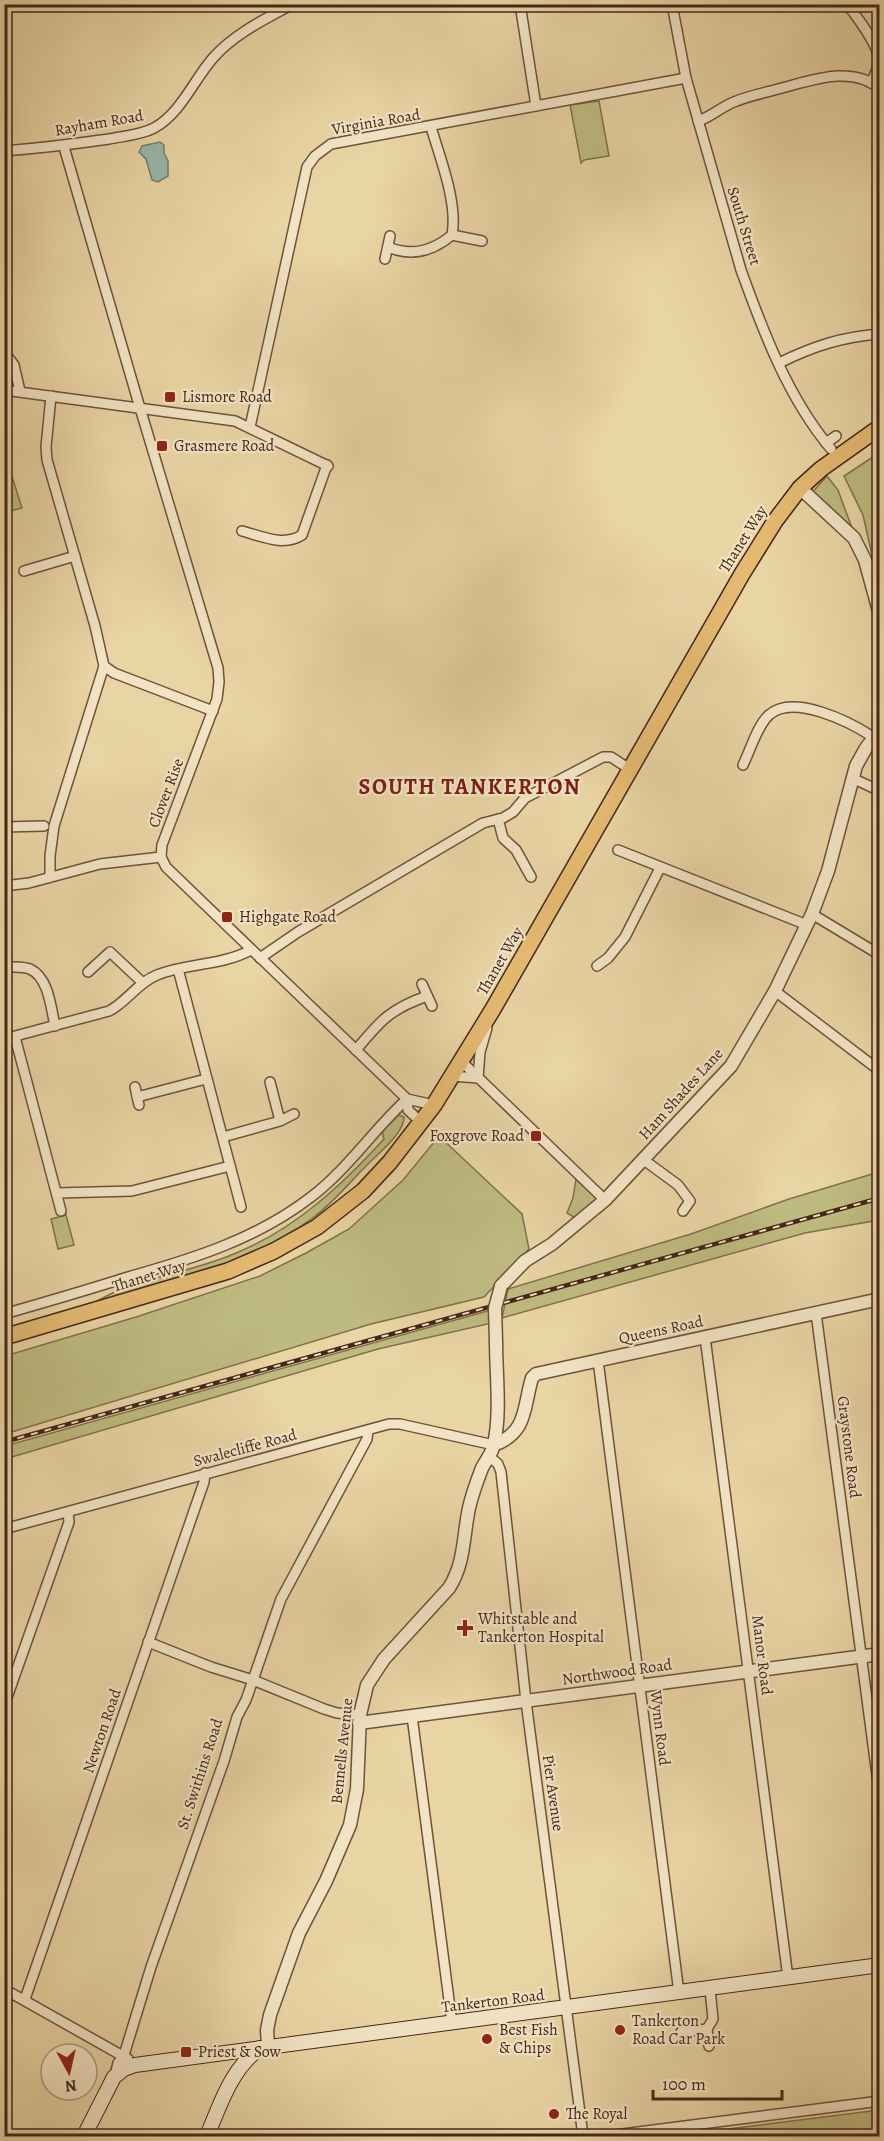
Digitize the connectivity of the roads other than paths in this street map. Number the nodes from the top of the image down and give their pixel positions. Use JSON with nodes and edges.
{"nodes":[{"id":1,"x":293,"y":4,"type":"edge"},
{"id":2,"x":520,"y":4,"type":"edge"},
{"id":3,"x":672,"y":4,"type":"edge"},
{"id":4,"x":847,"y":4,"type":"edge"},
{"id":5,"x":686,"y":78,"type":"junction"},
{"id":6,"x":871,"y":83,"type":"junction"},
{"id":7,"x":879,"y":89,"type":"edge"},
{"id":8,"x":536,"y":106,"type":"junction"},
{"id":9,"x":698,"y":121,"type":"junction"},
{"id":10,"x":431,"y":127,"type":"junction"},
{"id":11,"x":64,"y":147,"type":"junction"},
{"id":12,"x":4,"y":151,"type":"edge"},
{"id":13,"x":452,"y":235,"type":"junction"},
{"id":14,"x":390,"y":236,"type":"dead end"},
{"id":15,"x":482,"y":241,"type":"dead end"},
{"id":16,"x":388,"y":247,"type":"junction"},
{"id":17,"x":385,"y":260,"type":"dead end"},
{"id":18,"x":879,"y":334,"type":"edge"},
{"id":19,"x":4,"y":352,"type":"edge"},
{"id":20,"x":779,"y":363,"type":"junction"},
{"id":21,"x":4,"y":390,"type":"edge"},
{"id":22,"x":20,"y":392,"type":"junction"},
{"id":23,"x":51,"y":396,"type":"junction"},
{"id":24,"x":140,"y":408,"type":"junction"},
{"id":25,"x":250,"y":427,"type":"junction"},
{"id":26,"x":879,"y":427,"type":"edge"},
{"id":27,"x":836,"y":436,"type":"dead end"},
{"id":28,"x":800,"y":488,"type":"junction"},
{"id":29,"x":242,"y":531,"type":"dead end"},
{"id":30,"x":75,"y":556,"type":"junction"},
{"id":31,"x":24,"y":570,"type":"dead end"},
{"id":32,"x":879,"y":615,"type":"edge"},
{"id":33,"x":104,"y":666,"type":"junction"},
{"id":34,"x":213,"y":711,"type":"junction"},
{"id":35,"x":876,"y":734,"type":"edge"},
{"id":36,"x":743,"y":765,"type":"dead end"},
{"id":37,"x":631,"y":770,"type":"junction"},
{"id":38,"x":852,"y":778,"type":"junction"},
{"id":39,"x":879,"y":791,"type":"edge"},
{"id":40,"x":498,"y":819,"type":"junction"},
{"id":41,"x":45,"y":826,"type":"dead end"},
{"id":42,"x":4,"y":827,"type":"edge"},
{"id":43,"x":618,"y":850,"type":"dead end"},
{"id":44,"x":161,"y":858,"type":"junction"},
{"id":45,"x":660,"y":868,"type":"junction"},
{"id":46,"x":50,"y":877,"type":"junction"},
{"id":47,"x":531,"y":877,"type":"dead end"},
{"id":48,"x":4,"y":886,"type":"edge"},
{"id":49,"x":810,"y":920,"type":"junction"},
{"id":50,"x":251,"y":950,"type":"junction"},
{"id":51,"x":879,"y":955,"type":"edge"},
{"id":52,"x":260,"y":958,"type":"junction"},
{"id":53,"x":597,"y":966,"type":"dead end"},
{"id":54,"x":6,"y":967,"type":"dead end"},
{"id":55,"x":178,"y":969,"type":"junction"},
{"id":56,"x":88,"y":972,"type":"dead end"},
{"id":57,"x":143,"y":983,"type":"junction"},
{"id":58,"x":422,"y":984,"type":"dead end"},
{"id":59,"x":775,"y":991,"type":"junction"},
{"id":60,"x":427,"y":996,"type":"junction"},
{"id":61,"x":432,"y":1006,"type":"dead end"},
{"id":62,"x":493,"y":1009,"type":"junction"},
{"id":63,"x":55,"y":1026,"type":"junction"},
{"id":64,"x":15,"y":1037,"type":"junction"},
{"id":65,"x":4,"y":1039,"type":"edge"},
{"id":66,"x":356,"y":1050,"type":"junction"},
{"id":67,"x":460,"y":1061,"type":"junction"},
{"id":68,"x":879,"y":1071,"type":"edge"},
{"id":69,"x":452,"y":1076,"type":"junction"},
{"id":70,"x":478,"y":1078,"type":"junction"},
{"id":71,"x":206,"y":1079,"type":"junction"},
{"id":72,"x":270,"y":1082,"type":"dead end"},
{"id":73,"x":137,"y":1096,"type":"dead end"},
{"id":74,"x":407,"y":1099,"type":"junction"},
{"id":75,"x":434,"y":1105,"type":"junction"},
{"id":76,"x":294,"y":1114,"type":"dead end"},
{"id":77,"x":280,"y":1121,"type":"junction"},
{"id":78,"x":422,"y":1123,"type":"junction"},
{"id":79,"x":223,"y":1137,"type":"junction"},
{"id":80,"x":644,"y":1160,"type":"junction"},
{"id":81,"x":230,"y":1166,"type":"junction"},
{"id":82,"x":57,"y":1193,"type":"junction"},
{"id":83,"x":605,"y":1200,"type":"junction"},
{"id":84,"x":241,"y":1207,"type":"dead end"},
{"id":85,"x":61,"y":1211,"type":"dead end"},
{"id":86,"x":683,"y":1211,"type":"dead end"},
{"id":87,"x":879,"y":1299,"type":"edge"},
{"id":88,"x":816,"y":1313,"type":"junction"},
{"id":89,"x":4,"y":1314,"type":"edge"},
{"id":90,"x":4,"y":1337,"type":"edge"},
{"id":91,"x":705,"y":1337,"type":"junction"},
{"id":92,"x":598,"y":1360,"type":"junction"},
{"id":93,"x":368,"y":1431,"type":"junction"},
{"id":94,"x":494,"y":1445,"type":"junction"},
{"id":95,"x":490,"y":1457,"type":"junction"},
{"id":96,"x":205,"y":1473,"type":"junction"},
{"id":97,"x":68,"y":1512,"type":"junction"},
{"id":98,"x":4,"y":1529,"type":"edge"},
{"id":99,"x":148,"y":1642,"type":"junction"},
{"id":100,"x":879,"y":1654,"type":"edge"},
{"id":101,"x":861,"y":1656,"type":"junction"},
{"id":102,"x":749,"y":1671,"type":"junction"},
{"id":103,"x":253,"y":1680,"type":"junction"},
{"id":104,"x":640,"y":1686,"type":"junction"},
{"id":105,"x":526,"y":1701,"type":"junction"},
{"id":106,"x":4,"y":1706,"type":"edge"},
{"id":107,"x":412,"y":1716,"type":"junction"},
{"id":108,"x":359,"y":1719,"type":"junction"},
{"id":109,"x":879,"y":1798,"type":"edge"},
{"id":110,"x":879,"y":1965,"type":"edge"},
{"id":111,"x":788,"y":1978,"type":"junction"},
{"id":112,"x":4,"y":1989,"type":"edge"},
{"id":113,"x":710,"y":1989,"type":"junction"},
{"id":114,"x":679,"y":1993,"type":"junction"},
{"id":115,"x":25,"y":1999,"type":"junction"},
{"id":116,"x":566,"y":2008,"type":"junction"},
{"id":117,"x":452,"y":2023,"type":"junction"},
{"id":118,"x":707,"y":2029,"type":"junction"},
{"id":119,"x":681,"y":2032,"type":"dead end"},
{"id":120,"x":709,"y":2046,"type":"dead end"},
{"id":121,"x":265,"y":2047,"type":"junction"},
{"id":122,"x":214,"y":2053,"type":"junction"},
{"id":123,"x":124,"y":2055,"type":"junction"},
{"id":124,"x":135,"y":2065,"type":"junction"},
{"id":125,"x":114,"y":2077,"type":"junction"},
{"id":126,"x":232,"y":2078,"type":"junction"},
{"id":127,"x":879,"y":2101,"type":"edge"},
{"id":128,"x":84,"y":2136,"type":"edge"},
{"id":129,"x":207,"y":2136,"type":"edge"},
{"id":130,"x":583,"y":2136,"type":"edge"},
{"id":131,"x":607,"y":2136,"type":"edge"}],
"edges":[{"from":1,"to":11,"type":"street","name":"Rayham Road"},
{"from":2,"to":8,"type":"street"},
{"from":3,"to":5,"type":"street","name":"South Street"},
{"from":4,"to":6,"type":"street"},
{"from":5,"to":8,"type":"street","name":"Virginia Road"},
{"from":5,"to":9,"type":"street","name":"South Street"},
{"from":6,"to":7,"type":"street"},
{"from":6,"to":9,"type":"street"},
{"from":8,"to":10,"type":"street","name":"Virginia Road"},
{"from":9,"to":20,"type":"street","name":"South Street"},
{"from":10,"to":13,"type":"street"},
{"from":10,"to":25,"type":"street","name":"Virginia Road"},
{"from":11,"to":12,"type":"street","name":"Rayham Road"},
{"from":11,"to":24,"type":"street"},
{"from":13,"to":15,"type":"street"},
{"from":13,"to":16,"type":"street"},
{"from":14,"to":16,"type":"street"},
{"from":16,"to":17,"type":"street"},
{"from":18,"to":20,"type":"street"},
{"from":19,"to":22,"type":"street"},
{"from":20,"to":27,"type":"street","name":"South Street"},
{"from":21,"to":22,"type":"street"},
{"from":22,"to":23,"type":"street"},
{"from":23,"to":24,"type":"street"},
{"from":23,"to":30,"type":"street"},
{"from":24,"to":25,"type":"street"},
{"from":24,"to":34,"type":"street","name":"Clover Rise"},
{"from":25,"to":29,"type":"street"},
{"from":26,"to":28,"type":"main road","name":"Thanet Way"},
{"from":28,"to":32,"type":"street"},
{"from":28,"to":37,"type":"main road","name":"Thanet Way"},
{"from":30,"to":31,"type":"street"},
{"from":30,"to":33,"type":"street"},
{"from":33,"to":34,"type":"street"},
{"from":33,"to":46,"type":"street"},
{"from":34,"to":44,"type":"street","name":"Clover Rise"},
{"from":35,"to":36,"type":"street"},
{"from":35,"to":38,"type":"street","name":"Ham Shades Lane"},
{"from":37,"to":40,"type":"street"},
{"from":37,"to":62,"type":"main road","name":"Thanet Way"},
{"from":38,"to":39,"type":"street"},
{"from":38,"to":49,"type":"street","name":"Ham Shades Lane"},
{"from":40,"to":47,"type":"street"},
{"from":40,"to":52,"type":"street"},
{"from":41,"to":42,"type":"street"},
{"from":43,"to":45,"type":"street"},
{"from":44,"to":46,"type":"street"},
{"from":44,"to":50,"type":"street"},
{"from":45,"to":49,"type":"street"},
{"from":45,"to":53,"type":"street"},
{"from":46,"to":48,"type":"street"},
{"from":49,"to":51,"type":"street"},
{"from":49,"to":59,"type":"street","name":"Ham Shades Lane"},
{"from":50,"to":52,"type":"street"},
{"from":50,"to":55,"type":"street"},
{"from":52,"to":66,"type":"street"},
{"from":54,"to":63,"type":"street"},
{"from":55,"to":57,"type":"street"},
{"from":55,"to":71,"type":"street"},
{"from":56,"to":57,"type":"street"},
{"from":57,"to":63,"type":"street"},
{"from":58,"to":60,"type":"street"},
{"from":59,"to":68,"type":"street"},
{"from":59,"to":80,"type":"street","name":"Ham Shades Lane"},
{"from":60,"to":61,"type":"street"},
{"from":60,"to":66,"type":"street"},
{"from":62,"to":67,"type":"main road","name":"Thanet Way"},
{"from":62,"to":70,"type":"street"},
{"from":63,"to":64,"type":"street"},
{"from":64,"to":65,"type":"street"},
{"from":64,"to":82,"type":"street"},
{"from":66,"to":74,"type":"street"},
{"from":67,"to":69,"type":"main road","name":"Thanet Way"},
{"from":67,"to":70,"type":"street"},
{"from":69,"to":70,"type":"street"},
{"from":69,"to":75,"type":"main road","name":"Thanet Way"},
{"from":70,"to":83,"type":"street"},
{"from":71,"to":73,"type":"street"},
{"from":71,"to":79,"type":"street"},
{"from":72,"to":77,"type":"street"},
{"from":74,"to":75,"type":"street"},
{"from":74,"to":78,"type":"street"},
{"from":74,"to":89,"type":"street"},
{"from":75,"to":78,"type":"main road","name":"Thanet Way"},
{"from":76,"to":77,"type":"street"},
{"from":77,"to":79,"type":"street"},
{"from":78,"to":90,"type":"main road","name":"Thanet Way"},
{"from":79,"to":81,"type":"street"},
{"from":80,"to":83,"type":"street","name":"Ham Shades Lane"},
{"from":80,"to":86,"type":"street"},
{"from":81,"to":82,"type":"street"},
{"from":81,"to":84,"type":"street"},
{"from":82,"to":85,"type":"street"},
{"from":83,"to":94,"type":"street","name":"Ham Shades Lane","bridge":true},
{"from":87,"to":88,"type":"street","name":"Queens Road"},
{"from":88,"to":91,"type":"street","name":"Queens Road"},
{"from":88,"to":101,"type":"street","name":"Graystone Road"},
{"from":91,"to":92,"type":"street","name":"Queens Road"},
{"from":91,"to":102,"type":"street","name":"Manor Road"},
{"from":92,"to":94,"type":"street","name":"Queens Road"},
{"from":92,"to":104,"type":"street","name":"Wynn Road"},
{"from":93,"to":94,"type":"street","name":"Swalecliffe Road"},
{"from":93,"to":96,"type":"street","name":"Swalecliffe Road"},
{"from":93,"to":103,"type":"street","name":"St. Swithins Road"},
{"from":94,"to":95,"type":"street","name":"Bennells Avenue"},
{"from":95,"to":105,"type":"street","name":"Pier Avenue"},
{"from":95,"to":108,"type":"street","name":"Bennells Avenue"},
{"from":96,"to":97,"type":"street","name":"Swalecliffe Road"},
{"from":96,"to":99,"type":"street","name":"Newton Road"},
{"from":97,"to":98,"type":"street","name":"Swalecliffe Road"},
{"from":97,"to":106,"type":"street"},
{"from":99,"to":103,"type":"street","name":"Northwood Road"},
{"from":99,"to":115,"type":"street","name":"Newton Road"},
{"from":100,"to":101,"type":"street","name":"Northwood Road"},
{"from":101,"to":102,"type":"street","name":"Northwood Road"},
{"from":101,"to":109,"type":"street","name":"Graystone Road"},
{"from":102,"to":104,"type":"street","name":"Northwood Road"},
{"from":102,"to":111,"type":"street","name":"Manor Road"},
{"from":103,"to":108,"type":"street","name":"Northwood Road"},
{"from":103,"to":123,"type":"street","name":"St. Swithins Road"},
{"from":104,"to":105,"type":"street","name":"Northwood Road"},
{"from":104,"to":114,"type":"street","name":"Wynn Road"},
{"from":105,"to":107,"type":"street","name":"Northwood Road"},
{"from":105,"to":116,"type":"street","name":"Pier Avenue"},
{"from":107,"to":108,"type":"street","name":"Northwood Road"},
{"from":107,"to":117,"type":"street"},
{"from":108,"to":121,"type":"street","name":"Bennells Avenue"},
{"from":110,"to":111,"type":"main road","name":"Tankerton Road"},
{"from":111,"to":113,"type":"main road","name":"Tankerton Road"},
{"from":112,"to":115,"type":"street"},
{"from":113,"to":114,"type":"main road","name":"Tankerton Road"},
{"from":113,"to":118,"type":"street"},
{"from":114,"to":116,"type":"main road","name":"Tankerton Road"},
{"from":115,"to":123,"type":"street"},
{"from":116,"to":117,"type":"main road","name":"Tankerton Road"},
{"from":116,"to":130,"type":"street","name":"Pier Avenue"},
{"from":117,"to":121,"type":"main road","name":"Tankerton Road"},
{"from":118,"to":119,"type":"street"},
{"from":118,"to":120,"type":"street"},
{"from":121,"to":122,"type":"main road","name":"Tankerton Road"},
{"from":121,"to":126,"type":"main road"},
{"from":122,"to":124,"type":"main road","name":"Tankerton Road"},
{"from":122,"to":126,"type":"main road"},
{"from":123,"to":124,"type":"street"},
{"from":123,"to":125,"type":"street","name":"St. Swithins Road"},
{"from":124,"to":125,"type":"main road","name":"Tankerton Road"},
{"from":125,"to":128,"type":"main road","name":"St. Swithins Road"},
{"from":126,"to":129,"type":"main road"},
{"from":127,"to":131,"type":"street"}]}
